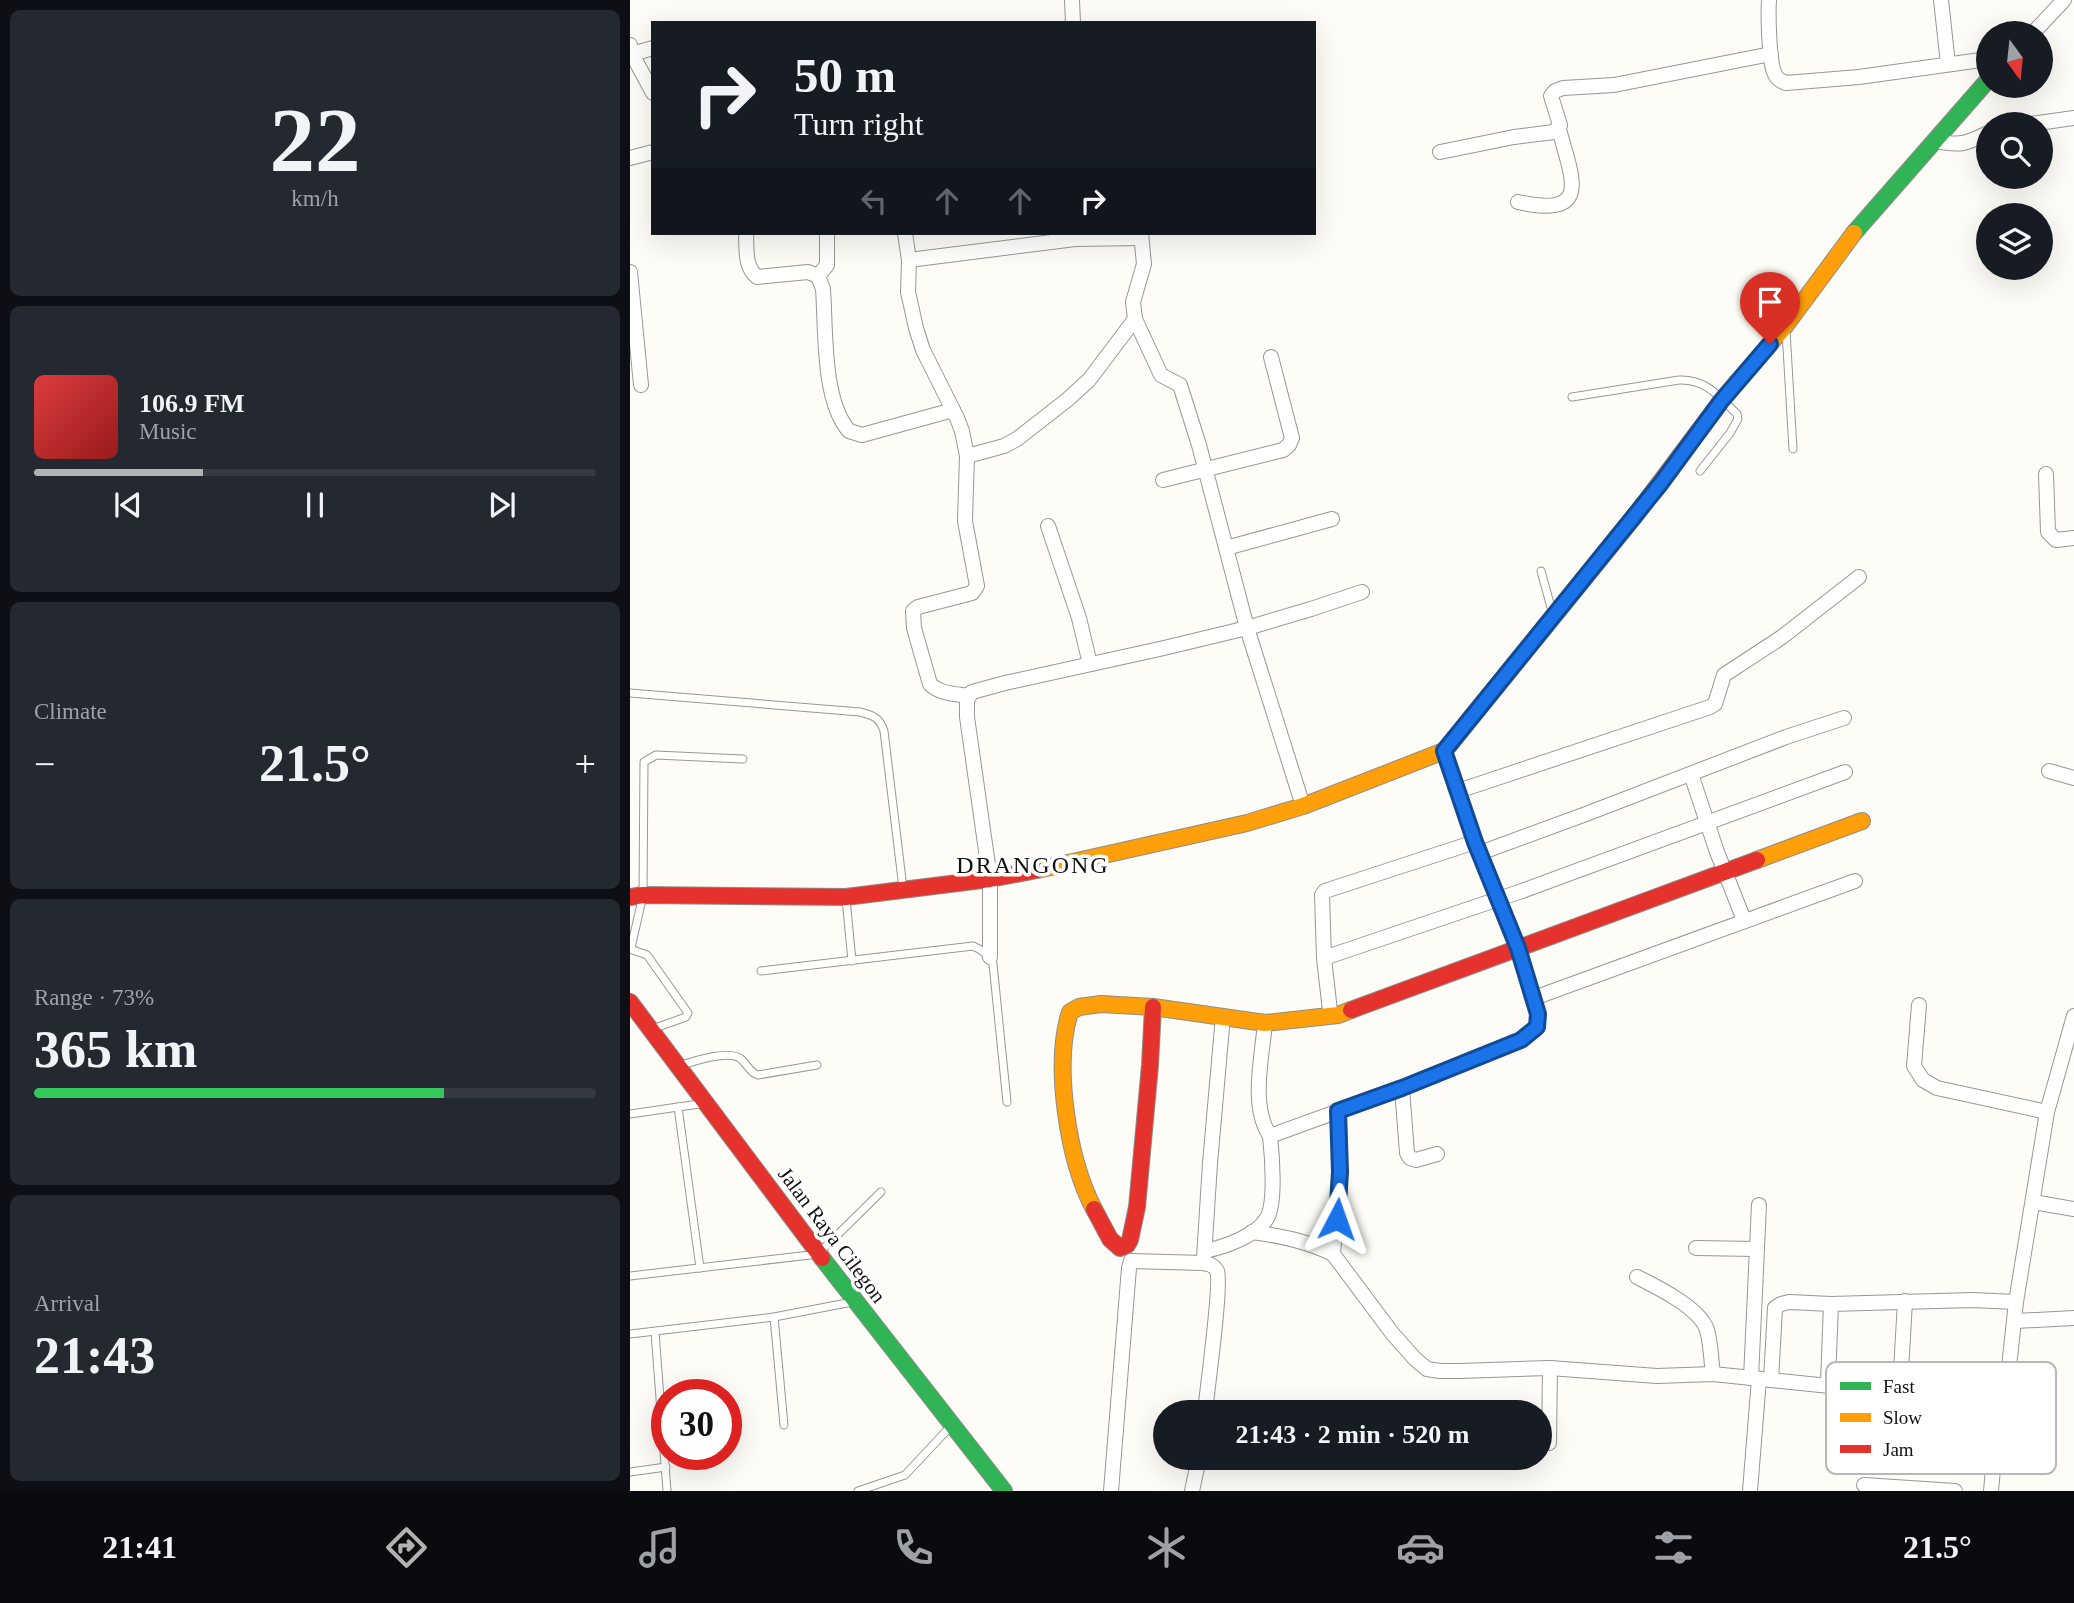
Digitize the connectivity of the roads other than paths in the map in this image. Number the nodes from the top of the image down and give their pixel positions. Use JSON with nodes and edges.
{"nodes":[{"id":1,"x":1072,"y":0,"type":"edge"},
{"id":2,"x":1769,"y":0,"type":"edge"},
{"id":3,"x":1941,"y":0,"type":"edge"},
{"id":4,"x":2064,"y":0,"type":"edge"},
{"id":5,"x":1073,"y":21,"type":"edge"},
{"id":6,"x":2044,"y":21,"type":"edge"},
{"id":7,"x":651,"y":48,"type":"edge"},
{"id":8,"x":631,"y":50,"type":"edge"},
{"id":9,"x":1771,"y":54,"type":"junction"},
{"id":10,"x":1976,"y":60,"type":"edge"},
{"id":11,"x":1948,"y":64,"type":"junction"},
{"id":12,"x":651,"y":89,"type":"edge"},
{"id":13,"x":1976,"y":94,"type":"edge"},
{"id":14,"x":2074,"y":118,"type":"edge"},
{"id":15,"x":2053,"y":121,"type":"edge"},
{"id":16,"x":1559,"y":129,"type":"junction"},
{"id":17,"x":1976,"y":139,"type":"edge"},
{"id":18,"x":1936,"y":141,"type":"junction"},
{"id":19,"x":1440,"y":152,"type":"dead end"},
{"id":20,"x":651,"y":153,"type":"edge"},
{"id":21,"x":630,"y":158,"type":"edge"},
{"id":22,"x":1518,"y":202,"type":"dead end"},
{"id":23,"x":746,"y":235,"type":"edge"},
{"id":24,"x":827,"y":235,"type":"edge"},
{"id":25,"x":905,"y":235,"type":"edge"},
{"id":26,"x":1141,"y":235,"type":"edge"},
{"id":27,"x":909,"y":260,"type":"junction"},
{"id":28,"x":630,"y":272,"type":"edge"},
{"id":29,"x":818,"y":276,"type":"junction"},
{"id":30,"x":1135,"y":319,"type":"junction"},
{"id":31,"x":1786,"y":325,"type":"junction"},
{"id":32,"x":1272,"y":357,"type":"dead end"},
{"id":33,"x":641,"y":385,"type":"dead end"},
{"id":34,"x":1572,"y":397,"type":"dead end"},
{"id":35,"x":1722,"y":400,"type":"junction"},
{"id":36,"x":953,"y":411,"type":"junction"},
{"id":37,"x":1793,"y":449,"type":"dead end"},
{"id":38,"x":967,"y":456,"type":"junction"},
{"id":39,"x":1206,"y":468,"type":"junction"},
{"id":40,"x":1700,"y":471,"type":"dead end"},
{"id":41,"x":2046,"y":474,"type":"dead end"},
{"id":42,"x":1163,"y":480,"type":"dead end"},
{"id":43,"x":1332,"y":519,"type":"dead end"},
{"id":44,"x":1048,"y":526,"type":"dead end"},
{"id":45,"x":2074,"y":538,"type":"edge"},
{"id":46,"x":1226,"y":548,"type":"junction"},
{"id":47,"x":1541,"y":571,"type":"dead end"},
{"id":48,"x":1859,"y":577,"type":"dead end"},
{"id":49,"x":1362,"y":592,"type":"dead end"},
{"id":50,"x":1553,"y":615,"type":"junction"},
{"id":51,"x":1247,"y":628,"type":"junction"},
{"id":52,"x":1090,"y":664,"type":"junction"},
{"id":53,"x":630,"y":693,"type":"edge"},
{"id":54,"x":969,"y":696,"type":"junction"},
{"id":55,"x":1844,"y":719,"type":"dead end"},
{"id":56,"x":1444,"y":751,"type":"junction"},
{"id":57,"x":743,"y":759,"type":"dead end"},
{"id":58,"x":2049,"y":771,"type":"dead end"},
{"id":59,"x":1845,"y":772,"type":"dead end"},
{"id":60,"x":1691,"y":774,"type":"junction"},
{"id":61,"x":2074,"y":778,"type":"edge"},
{"id":62,"x":1458,"y":791,"type":"junction"},
{"id":63,"x":1303,"y":806,"type":"junction"},
{"id":64,"x":1862,"y":821,"type":"dead end"},
{"id":65,"x":1706,"y":823,"type":"junction"},
{"id":66,"x":1477,"y":847,"type":"junction"},
{"id":67,"x":1724,"y":872,"type":"junction"},
{"id":68,"x":990,"y":878,"type":"junction"},
{"id":69,"x":1855,"y":881,"type":"dead end"},
{"id":70,"x":903,"y":890,"type":"junction"},
{"id":71,"x":637,"y":896,"type":"edge"},
{"id":72,"x":846,"y":897,"type":"junction"},
{"id":73,"x":1499,"y":899,"type":"junction"},
{"id":74,"x":1744,"y":920,"type":"junction"},
{"id":75,"x":631,"y":948,"type":"edge"},
{"id":76,"x":1518,"y":948,"type":"junction"},
{"id":77,"x":990,"y":957,"type":"junction"},
{"id":78,"x":1324,"y":958,"type":"junction"},
{"id":79,"x":852,"y":961,"type":"junction"},
{"id":80,"x":761,"y":971,"type":"dead end"},
{"id":81,"x":1534,"y":998,"type":"junction"},
{"id":82,"x":630,"y":1002,"type":"edge"},
{"id":83,"x":1919,"y":1005,"type":"dead end"},
{"id":84,"x":1153,"y":1007,"type":"junction"},
{"id":85,"x":1333,"y":1015,"type":"junction"},
{"id":86,"x":1223,"y":1016,"type":"junction"},
{"id":87,"x":2074,"y":1016,"type":"edge"},
{"id":88,"x":1265,"y":1023,"type":"junction"},
{"id":89,"x":651,"y":1029,"type":"junction"},
{"id":90,"x":2069,"y":1054,"type":"edge"},
{"id":91,"x":817,"y":1065,"type":"dead end"},
{"id":92,"x":678,"y":1066,"type":"junction"},
{"id":93,"x":1402,"y":1088,"type":"junction"},
{"id":94,"x":1007,"y":1102,"type":"dead end"},
{"id":95,"x":707,"y":1104,"type":"junction"},
{"id":96,"x":678,"y":1107,"type":"junction"},
{"id":97,"x":1338,"y":1111,"type":"junction"},
{"id":98,"x":2047,"y":1112,"type":"junction"},
{"id":99,"x":630,"y":1114,"type":"edge"},
{"id":100,"x":1270,"y":1136,"type":"junction"},
{"id":101,"x":1437,"y":1154,"type":"dead end"},
{"id":102,"x":881,"y":1192,"type":"dead end"},
{"id":103,"x":2033,"y":1202,"type":"junction"},
{"id":104,"x":1759,"y":1205,"type":"dead end"},
{"id":105,"x":2074,"y":1209,"type":"edge"},
{"id":106,"x":1252,"y":1232,"type":"junction"},
{"id":107,"x":1130,"y":1240,"type":"junction"},
{"id":108,"x":1696,"y":1248,"type":"dead end"},
{"id":109,"x":1756,"y":1249,"type":"junction"},
{"id":110,"x":818,"y":1254,"type":"junction"},
{"id":111,"x":1334,"y":1254,"type":"junction"},
{"id":112,"x":1204,"y":1257,"type":"junction"},
{"id":113,"x":1131,"y":1261,"type":"junction"},
{"id":114,"x":700,"y":1268,"type":"junction"},
{"id":115,"x":630,"y":1276,"type":"edge"},
{"id":116,"x":1637,"y":1278,"type":"dead end"},
{"id":117,"x":855,"y":1301,"type":"junction"},
{"id":118,"x":1905,"y":1301,"type":"junction"},
{"id":119,"x":2016,"y":1302,"type":"junction"},
{"id":120,"x":1831,"y":1304,"type":"junction"},
{"id":121,"x":774,"y":1317,"type":"junction"},
{"id":122,"x":2074,"y":1318,"type":"edge"},
{"id":123,"x":2015,"y":1321,"type":"junction"},
{"id":124,"x":655,"y":1332,"type":"junction"},
{"id":125,"x":630,"y":1334,"type":"edge"},
{"id":126,"x":1829,"y":1362,"type":"edge"},
{"id":127,"x":1902,"y":1362,"type":"edge"},
{"id":128,"x":2008,"y":1362,"type":"edge"},
{"id":129,"x":1550,"y":1368,"type":"junction"},
{"id":130,"x":1713,"y":1374,"type":"junction"},
{"id":131,"x":659,"y":1379,"type":"edge"},
{"id":132,"x":1760,"y":1379,"type":"junction"},
{"id":133,"x":1826,"y":1386,"type":"edge"},
{"id":134,"x":1206,"y":1400,"type":"edge"},
{"id":135,"x":1550,"y":1400,"type":"edge"},
{"id":136,"x":784,"y":1425,"type":"dead end"},
{"id":137,"x":952,"y":1425,"type":"junction"},
{"id":138,"x":651,"y":1468,"type":"edge"},
{"id":139,"x":666,"y":1470,"type":"edge"},
{"id":140,"x":1196,"y":1470,"type":"edge"},
{"id":141,"x":630,"y":1472,"type":"edge"},
{"id":142,"x":1864,"y":1485,"type":"dead end"},
{"id":143,"x":667,"y":1491,"type":"edge"},
{"id":144,"x":858,"y":1491,"type":"edge"},
{"id":145,"x":1004,"y":1491,"type":"edge"},
{"id":146,"x":1111,"y":1491,"type":"edge"},
{"id":147,"x":1192,"y":1491,"type":"edge"},
{"id":148,"x":1750,"y":1491,"type":"edge"},
{"id":149,"x":1955,"y":1491,"type":"edge"}],
"edges":[{"from":1,"to":5,"type":"street"},
{"from":2,"to":9,"type":"street"},
{"from":3,"to":11,"type":"street"},
{"from":4,"to":6,"type":"street"},
{"from":7,"to":8,"type":"street"},
{"from":8,"to":12,"type":"street"},
{"from":9,"to":11,"type":"street"},
{"from":9,"to":16,"type":"street"},
{"from":10,"to":11,"type":"street"},
{"from":13,"to":18,"type":"main road"},
{"from":14,"to":15,"type":"street"},
{"from":16,"to":19,"type":"street"},
{"from":16,"to":22,"type":"street"},
{"from":17,"to":18,"type":"street"},
{"from":18,"to":31,"type":"main road"},
{"from":20,"to":21,"type":"street"},
{"from":23,"to":29,"type":"street"},
{"from":24,"to":29,"type":"street"},
{"from":25,"to":27,"type":"street"},
{"from":26,"to":27,"type":"street"},
{"from":26,"to":30,"type":"street"},
{"from":27,"to":36,"type":"street"},
{"from":28,"to":33,"type":"street"},
{"from":29,"to":36,"type":"street"},
{"from":30,"to":38,"type":"street"},
{"from":30,"to":39,"type":"street"},
{"from":31,"to":35,"type":"main road"},
{"from":31,"to":37,"type":"lane"},
{"from":32,"to":39,"type":"street"},
{"from":34,"to":35,"type":"lane"},
{"from":35,"to":40,"type":"lane"},
{"from":35,"to":50,"type":"main road"},
{"from":36,"to":38,"type":"street"},
{"from":38,"to":54,"type":"street"},
{"from":39,"to":42,"type":"street"},
{"from":39,"to":46,"type":"street"},
{"from":41,"to":45,"type":"street"},
{"from":43,"to":46,"type":"street"},
{"from":44,"to":52,"type":"street"},
{"from":46,"to":51,"type":"street"},
{"from":47,"to":50,"type":"lane"},
{"from":48,"to":62,"type":"street"},
{"from":49,"to":51,"type":"street"},
{"from":50,"to":56,"type":"main road"},
{"from":51,"to":52,"type":"street"},
{"from":51,"to":63,"type":"street"},
{"from":52,"to":54,"type":"street"},
{"from":53,"to":70,"type":"lane"},
{"from":54,"to":68,"type":"street"},
{"from":55,"to":60,"type":"street"},
{"from":56,"to":62,"type":"street"},
{"from":56,"to":63,"type":"main road"},
{"from":57,"to":71,"type":"lane"},
{"from":58,"to":61,"type":"street"},
{"from":59,"to":65,"type":"street"},
{"from":60,"to":65,"type":"street"},
{"from":60,"to":66,"type":"street"},
{"from":62,"to":66,"type":"street"},
{"from":63,"to":68,"type":"main road"},
{"from":64,"to":67,"type":"main road"},
{"from":65,"to":67,"type":"street"},
{"from":65,"to":73,"type":"street"},
{"from":66,"to":73,"type":"street"},
{"from":66,"to":78,"type":"street"},
{"from":67,"to":74,"type":"street"},
{"from":67,"to":76,"type":"main road"},
{"from":68,"to":70,"type":"main road"},
{"from":68,"to":77,"type":"street"},
{"from":69,"to":74,"type":"street"},
{"from":70,"to":72,"type":"main road"},
{"from":71,"to":72,"type":"main road"},
{"from":71,"to":75,"type":"lane"},
{"from":72,"to":79,"type":"lane"},
{"from":73,"to":76,"type":"street"},
{"from":73,"to":78,"type":"street"},
{"from":74,"to":81,"type":"street"},
{"from":75,"to":89,"type":"lane"},
{"from":76,"to":81,"type":"street"},
{"from":76,"to":85,"type":"main road"},
{"from":77,"to":79,"type":"lane"},
{"from":77,"to":94,"type":"lane"},
{"from":78,"to":85,"type":"street"},
{"from":79,"to":80,"type":"lane"},
{"from":81,"to":93,"type":"street"},
{"from":82,"to":89,"type":"main road","name":"Jalan Raya Cilegon"},
{"from":83,"to":98,"type":"street"},
{"from":84,"to":86,"type":"main road"},
{"from":84,"to":107,"type":"main road"},
{"from":84,"to":107,"type":"main road"},
{"from":85,"to":88,"type":"main road"},
{"from":86,"to":88,"type":"main road"},
{"from":86,"to":112,"type":"street"},
{"from":87,"to":90,"type":"street"},
{"from":88,"to":100,"type":"street"},
{"from":89,"to":92,"type":"main road","name":"Jalan Raya Cilegon"},
{"from":90,"to":98,"type":"street"},
{"from":91,"to":92,"type":"lane"},
{"from":92,"to":95,"type":"main road","name":"Jalan Raya Cilegon"},
{"from":93,"to":97,"type":"street"},
{"from":93,"to":101,"type":"street"},
{"from":95,"to":96,"type":"lane"},
{"from":95,"to":110,"type":"main road","name":"Jalan Raya Cilegon"},
{"from":96,"to":99,"type":"lane"},
{"from":96,"to":114,"type":"lane"},
{"from":97,"to":100,"type":"street"},
{"from":97,"to":111,"type":"street"},
{"from":98,"to":103,"type":"street"},
{"from":100,"to":106,"type":"street"},
{"from":102,"to":110,"type":"lane"},
{"from":103,"to":105,"type":"street"},
{"from":103,"to":119,"type":"street"},
{"from":104,"to":109,"type":"street"},
{"from":106,"to":111,"type":"street"},
{"from":106,"to":112,"type":"street"},
{"from":107,"to":113,"type":"street"},
{"from":108,"to":109,"type":"street"},
{"from":109,"to":132,"type":"street"},
{"from":110,"to":114,"type":"lane"},
{"from":110,"to":117,"type":"main road","name":"Jalan Raya Cilegon"},
{"from":111,"to":129,"type":"street"},
{"from":112,"to":113,"type":"street"},
{"from":112,"to":134,"type":"street"},
{"from":113,"to":146,"type":"street"},
{"from":114,"to":115,"type":"lane"},
{"from":116,"to":130,"type":"street"},
{"from":117,"to":121,"type":"lane"},
{"from":117,"to":137,"type":"main road","name":"Jalan Raya Cilegon"},
{"from":118,"to":119,"type":"street"},
{"from":118,"to":120,"type":"street"},
{"from":118,"to":127,"type":"street"},
{"from":119,"to":123,"type":"street"},
{"from":120,"to":126,"type":"street"},
{"from":120,"to":132,"type":"street"},
{"from":121,"to":124,"type":"lane"},
{"from":121,"to":136,"type":"lane"},
{"from":122,"to":123,"type":"street"},
{"from":123,"to":128,"type":"street"},
{"from":124,"to":125,"type":"lane"},
{"from":124,"to":131,"type":"lane"},
{"from":129,"to":130,"type":"street"},
{"from":129,"to":135,"type":"street"},
{"from":130,"to":132,"type":"street"},
{"from":132,"to":133,"type":"street"},
{"from":132,"to":148,"type":"street"},
{"from":137,"to":144,"type":"lane"},
{"from":137,"to":145,"type":"main road","name":"Jalan Raya Cilegon"},
{"from":138,"to":141,"type":"lane"},
{"from":139,"to":143,"type":"lane"},
{"from":140,"to":147,"type":"street"},
{"from":142,"to":149,"type":"street"}]}
